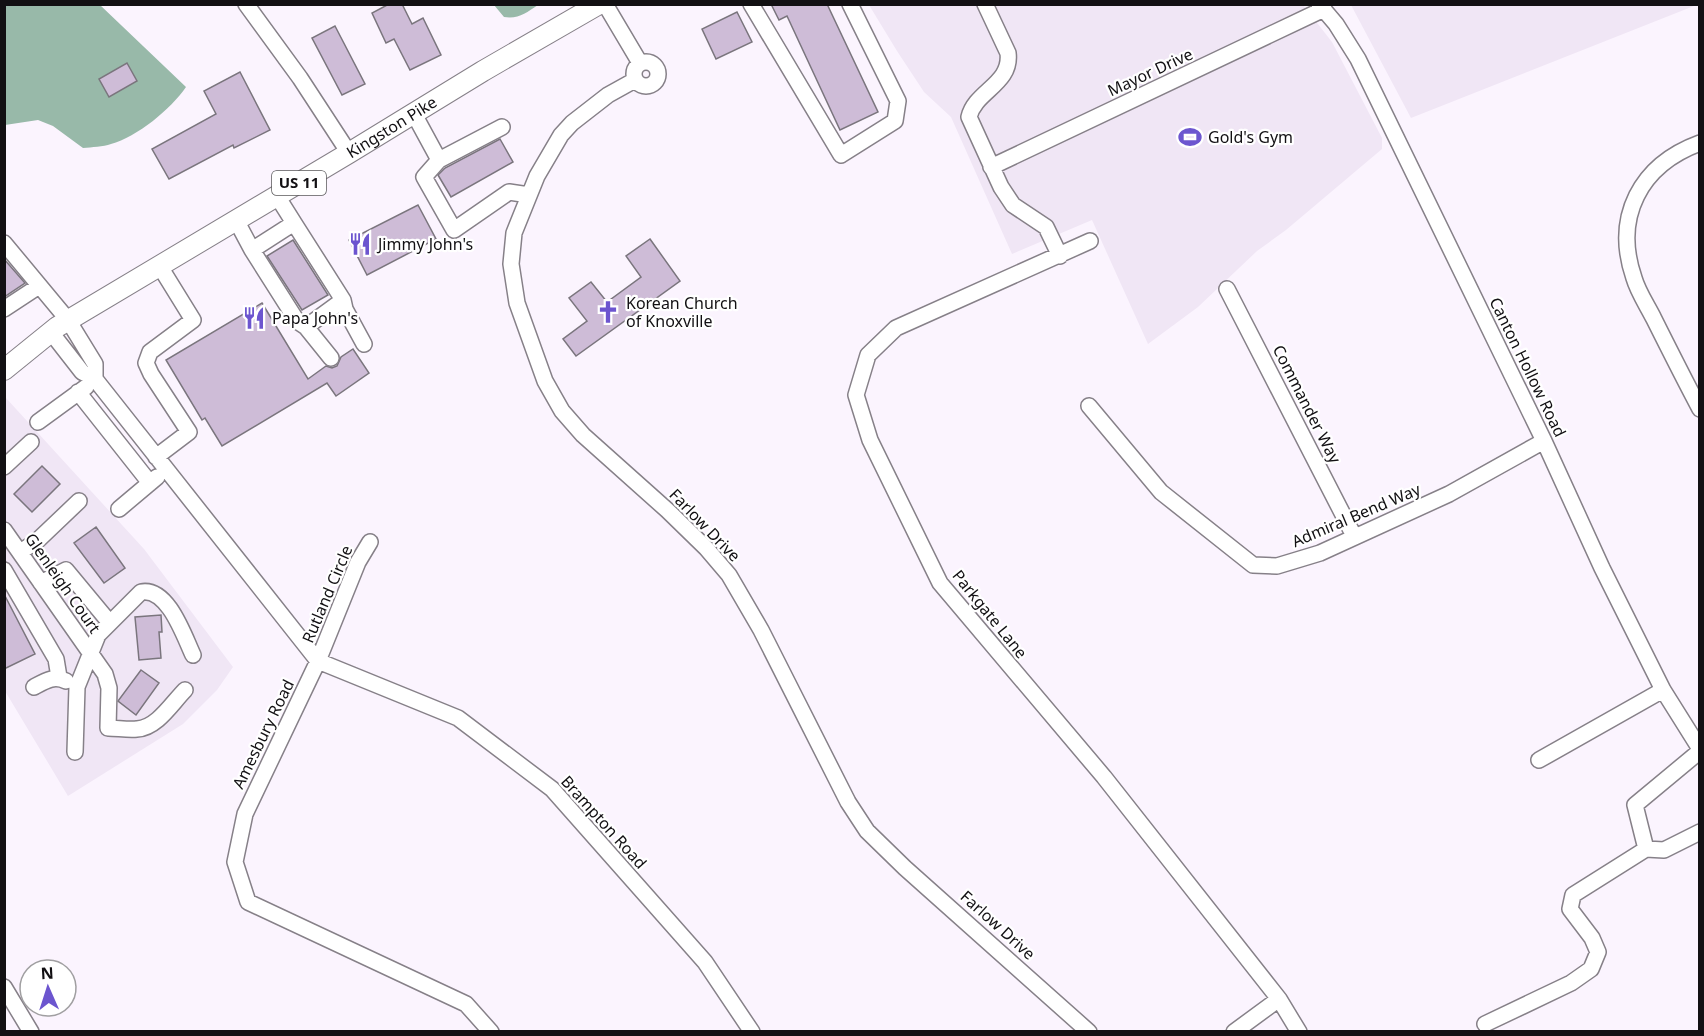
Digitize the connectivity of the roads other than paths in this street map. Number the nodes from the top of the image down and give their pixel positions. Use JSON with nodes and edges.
{"nodes":[{"id":1,"x":246,"y":4,"type":"edge"},
{"id":2,"x":599,"y":4,"type":"edge"},
{"id":3,"x":605,"y":4,"type":"edge"},
{"id":4,"x":751,"y":4,"type":"edge"},
{"id":5,"x":850,"y":4,"type":"edge"},
{"id":6,"x":985,"y":4,"type":"edge"},
{"id":7,"x":1321,"y":7,"type":"edge"},
{"id":8,"x":640,"y":63,"type":"junction"},
{"id":9,"x":635,"y":80,"type":"junction"},
{"id":10,"x":414,"y":114,"type":"junction"},
{"id":11,"x":502,"y":127,"type":"dead end"},
{"id":12,"x":1700,"y":143,"type":"edge"},
{"id":13,"x":349,"y":153,"type":"junction"},
{"id":14,"x":439,"y":160,"type":"junction"},
{"id":15,"x":991,"y":167,"type":"junction"},
{"id":16,"x":529,"y":195,"type":"junction"},
{"id":17,"x":277,"y":196,"type":"junction"},
{"id":18,"x":236,"y":220,"type":"junction"},
{"id":19,"x":294,"y":223,"type":"junction"},
{"id":20,"x":1090,"y":241,"type":"dead end"},
{"id":21,"x":4,"y":243,"type":"edge"},
{"id":22,"x":252,"y":250,"type":"junction"},
{"id":23,"x":1060,"y":256,"type":"junction"},
{"id":24,"x":159,"y":265,"type":"junction"},
{"id":25,"x":39,"y":286,"type":"junction"},
{"id":26,"x":1227,"y":289,"type":"dead end"},
{"id":27,"x":344,"y":300,"type":"junction"},
{"id":28,"x":4,"y":309,"type":"edge"},
{"id":29,"x":68,"y":320,"type":"junction"},
{"id":30,"x":306,"y":327,"type":"junction"},
{"id":31,"x":50,"y":332,"type":"junction"},
{"id":32,"x":364,"y":344,"type":"dead end"},
{"id":33,"x":331,"y":358,"type":"dead end"},
{"id":34,"x":4,"y":370,"type":"edge"},
{"id":35,"x":95,"y":380,"type":"junction"},
{"id":36,"x":78,"y":392,"type":"junction"},
{"id":37,"x":1089,"y":406,"type":"dead end"},
{"id":38,"x":1700,"y":409,"type":"edge"},
{"id":39,"x":123,"y":415,"type":"junction"},
{"id":40,"x":38,"y":422,"type":"dead end"},
{"id":41,"x":106,"y":428,"type":"junction"},
{"id":42,"x":1544,"y":441,"type":"junction"},
{"id":43,"x":31,"y":442,"type":"dead end"},
{"id":44,"x":156,"y":457,"type":"junction"},
{"id":45,"x":4,"y":466,"type":"edge"},
{"id":46,"x":167,"y":470,"type":"junction"},
{"id":47,"x":150,"y":483,"type":"junction"},
{"id":48,"x":79,"y":501,"type":"dead end"},
{"id":49,"x":119,"y":509,"type":"dead end"},
{"id":50,"x":4,"y":530,"type":"edge"},
{"id":51,"x":1354,"y":536,"type":"junction"},
{"id":52,"x":370,"y":542,"type":"dead end"},
{"id":53,"x":20,"y":552,"type":"junction"},
{"id":54,"x":4,"y":570,"type":"edge"},
{"id":55,"x":41,"y":583,"type":"junction"},
{"id":56,"x":110,"y":623,"type":"junction"},
{"id":57,"x":193,"y":655,"type":"dead end"},
{"id":58,"x":91,"y":656,"type":"junction"},
{"id":59,"x":318,"y":661,"type":"junction"},
{"id":60,"x":59,"y":677,"type":"junction"},
{"id":61,"x":33,"y":687,"type":"dead end"},
{"id":62,"x":77,"y":687,"type":"junction"},
{"id":63,"x":185,"y":690,"type":"dead end"},
{"id":64,"x":1663,"y":690,"type":"junction"},
{"id":65,"x":1700,"y":750,"type":"edge"},
{"id":66,"x":75,"y":752,"type":"dead end"},
{"id":67,"x":1539,"y":760,"type":"dead end"},
{"id":68,"x":1700,"y":832,"type":"edge"},
{"id":69,"x":1646,"y":849,"type":"junction"},
{"id":70,"x":4,"y":987,"type":"edge"},
{"id":71,"x":1279,"y":999,"type":"junction"},
{"id":72,"x":1485,"y":1024,"type":"dead end"},
{"id":73,"x":31,"y":1032,"type":"edge"},
{"id":74,"x":491,"y":1032,"type":"edge"},
{"id":75,"x":752,"y":1032,"type":"edge"},
{"id":76,"x":1089,"y":1032,"type":"edge"},
{"id":77,"x":1234,"y":1032,"type":"edge"},
{"id":78,"x":1299,"y":1032,"type":"edge"}],
"edges":[{"from":1,"to":13,"type":"street"},
{"from":2,"to":10,"type":"main road","name":"Kingston Pike","number":"US 11"},
{"from":3,"to":8,"type":"street","name":"Farlow Drive"},
{"from":4,"to":5,"type":"street"},
{"from":6,"to":15,"type":"street"},
{"from":7,"to":15,"type":"street","name":"Mayor Drive"},
{"from":7,"to":42,"type":"street","name":"Canton Hollow Road"},
{"from":8,"to":9,"type":"street"},
{"from":8,"to":9,"type":"street","name":"Farlow Drive"},
{"from":9,"to":16,"type":"street","name":"Farlow Drive"},
{"from":10,"to":13,"type":"main road","name":"Kingston Pike","number":"US 11"},
{"from":10,"to":14,"type":"street"},
{"from":11,"to":14,"type":"street"},
{"from":12,"to":38,"type":"street"},
{"from":13,"to":17,"type":"main road","name":"Kingston Pike","number":"US 11"},
{"from":14,"to":16,"type":"street"},
{"from":15,"to":23,"type":"street"},
{"from":16,"to":76,"type":"street","name":"Farlow Drive"},
{"from":17,"to":18,"type":"main road","name":"Kingston Pike","number":"US 11"},
{"from":17,"to":19,"type":"street"},
{"from":18,"to":22,"type":"street"},
{"from":18,"to":24,"type":"main road","name":"Kingston Pike","number":"US 11"},
{"from":19,"to":22,"type":"street"},
{"from":19,"to":27,"type":"street"},
{"from":20,"to":23,"type":"street","name":"Parkgate Lane"},
{"from":21,"to":25,"type":"street"},
{"from":22,"to":30,"type":"street"},
{"from":23,"to":71,"type":"street","name":"Parkgate Lane"},
{"from":24,"to":29,"type":"main road","name":"Kingston Pike","number":"US 11"},
{"from":24,"to":44,"type":"street"},
{"from":25,"to":28,"type":"street"},
{"from":25,"to":29,"type":"street"},
{"from":26,"to":51,"type":"street","name":"Commander Way"},
{"from":27,"to":30,"type":"street"},
{"from":27,"to":32,"type":"street"},
{"from":29,"to":31,"type":"main road","name":"Kingston Pike","number":"US 11"},
{"from":29,"to":35,"type":"street"},
{"from":30,"to":33,"type":"street"},
{"from":31,"to":34,"type":"main road","name":"Kingston Pike","number":"US 11"},
{"from":31,"to":35,"type":"street"},
{"from":35,"to":36,"type":"street"},
{"from":35,"to":39,"type":"street"},
{"from":36,"to":40,"type":"street"},
{"from":36,"to":41,"type":"street"},
{"from":37,"to":51,"type":"street","name":"Admiral Bend Way"},
{"from":39,"to":41,"type":"street"},
{"from":39,"to":44,"type":"street"},
{"from":41,"to":47,"type":"street"},
{"from":42,"to":51,"type":"street","name":"Admiral Bend Way"},
{"from":42,"to":64,"type":"street","name":"Canton Hollow Road"},
{"from":43,"to":45,"type":"street"},
{"from":44,"to":46,"type":"street"},
{"from":46,"to":47,"type":"street"},
{"from":46,"to":59,"type":"street"},
{"from":47,"to":49,"type":"street"},
{"from":48,"to":53,"type":"street"},
{"from":50,"to":53,"type":"street","name":"Glenleigh Court"},
{"from":52,"to":59,"type":"street","name":"Rutland Circle"},
{"from":53,"to":55,"type":"street","name":"Glenleigh Court"},
{"from":54,"to":60,"type":"street"},
{"from":55,"to":56,"type":"street"},
{"from":55,"to":58,"type":"street","name":"Glenleigh Court"},
{"from":56,"to":57,"type":"street"},
{"from":56,"to":58,"type":"street"},
{"from":58,"to":62,"type":"street"},
{"from":58,"to":63,"type":"street","name":"Glenleigh Court"},
{"from":59,"to":74,"type":"street","name":"Amesbury Road"},
{"from":59,"to":75,"type":"street","name":"Brampton Road"},
{"from":60,"to":61,"type":"street"},
{"from":60,"to":62,"type":"street"},
{"from":62,"to":66,"type":"street"},
{"from":64,"to":65,"type":"street","name":"Canton Hollow Road"},
{"from":64,"to":67,"type":"street"},
{"from":65,"to":69,"type":"street"},
{"from":68,"to":69,"type":"street"},
{"from":69,"to":72,"type":"street"},
{"from":70,"to":73,"type":"street"},
{"from":71,"to":77,"type":"street"},
{"from":71,"to":78,"type":"street","name":"Parkgate Lane"}]}
